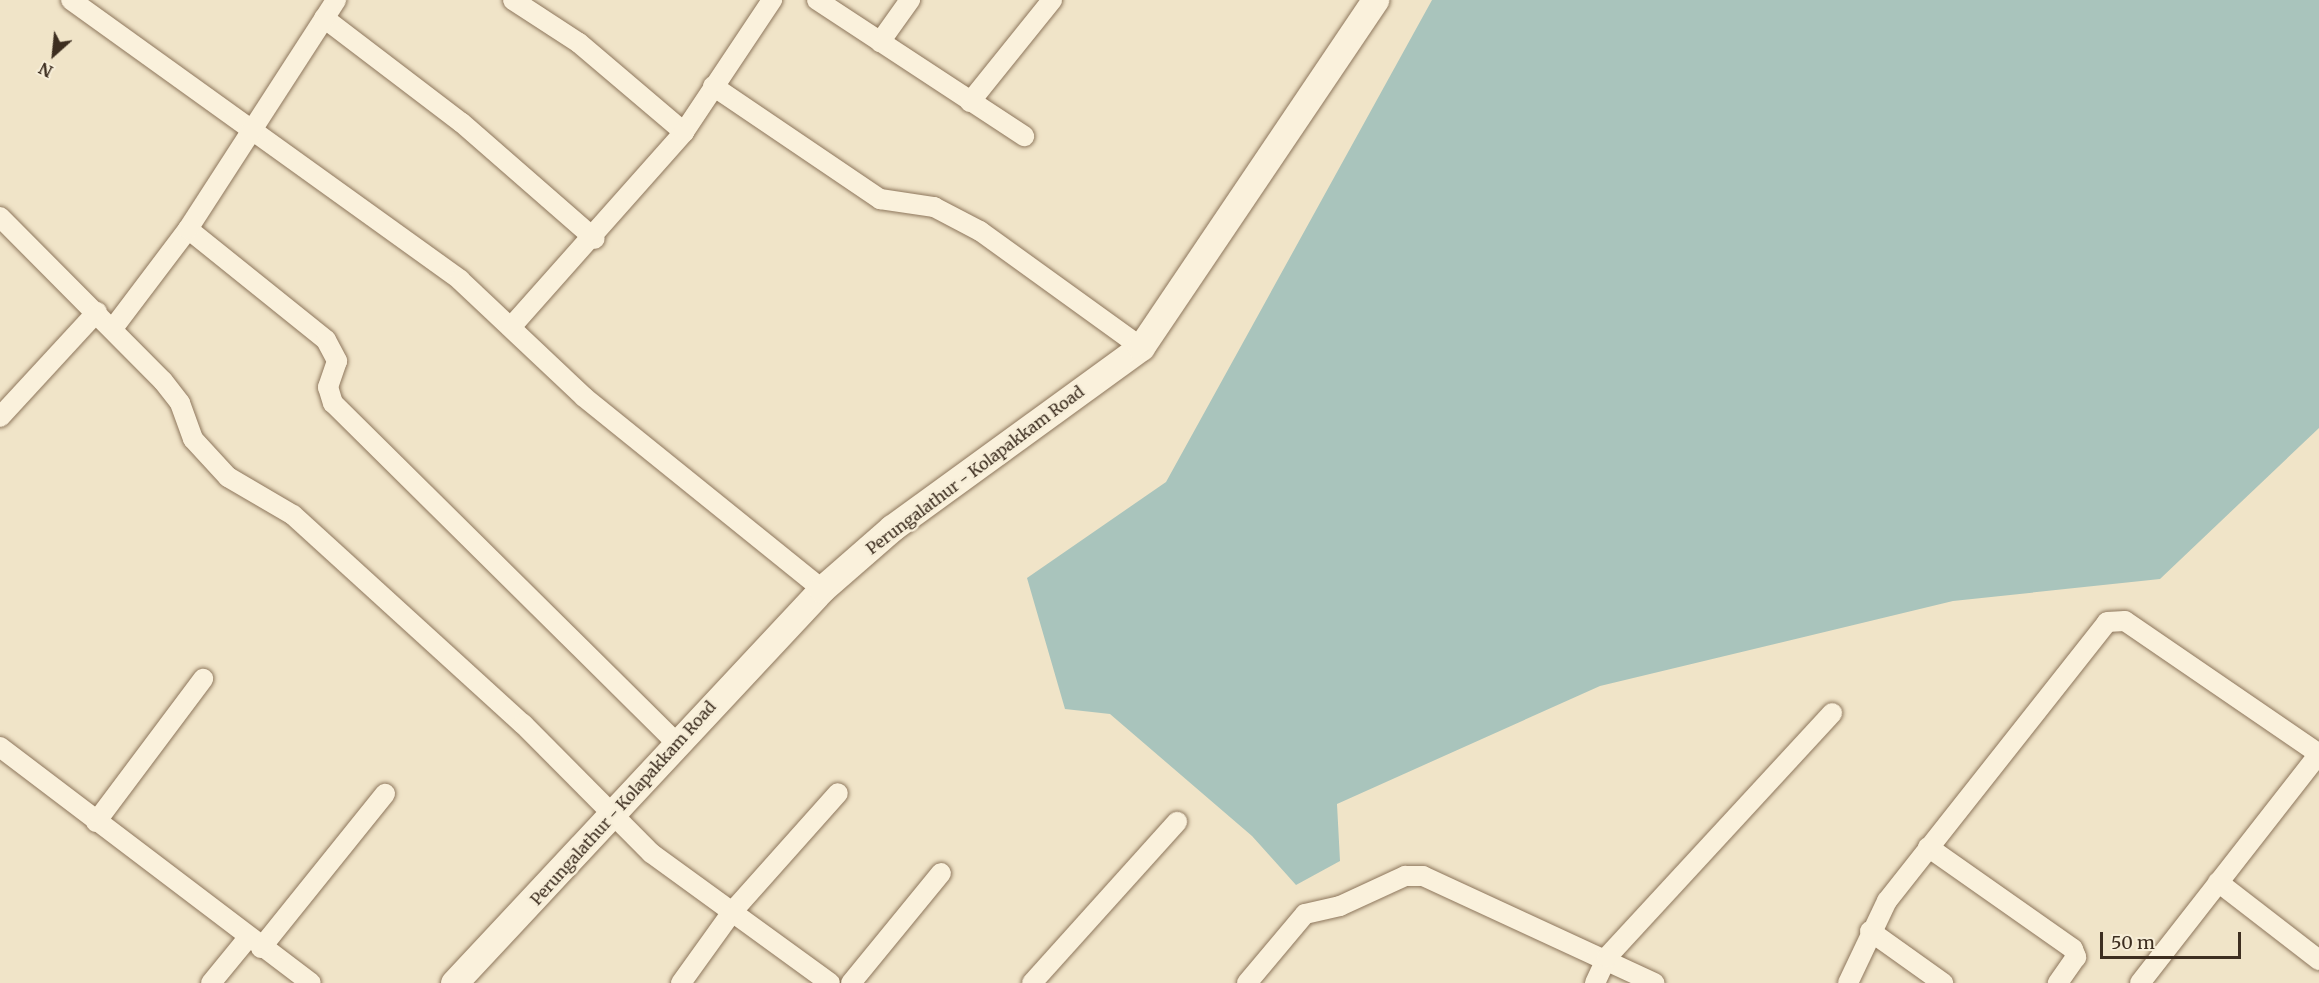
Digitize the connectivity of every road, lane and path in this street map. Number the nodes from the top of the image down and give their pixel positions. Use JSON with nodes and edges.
{"nodes":[{"id":1,"x":71,"y":0,"type":"edge"},
{"id":2,"x":336,"y":0,"type":"edge"},
{"id":3,"x":513,"y":0,"type":"edge"},
{"id":4,"x":772,"y":0,"type":"edge"},
{"id":5,"x":817,"y":0,"type":"edge"},
{"id":6,"x":910,"y":0,"type":"edge"},
{"id":7,"x":1052,"y":0,"type":"edge"},
{"id":8,"x":1375,"y":0,"type":"edge"},
{"id":9,"x":324,"y":18,"type":"junction"},
{"id":10,"x":879,"y":42,"type":"junction"},
{"id":11,"x":713,"y":86,"type":"junction"},
{"id":12,"x":970,"y":102,"type":"junction"},
{"id":13,"x":251,"y":130,"type":"junction"},
{"id":14,"x":684,"y":132,"type":"junction"},
{"id":15,"x":1024,"y":136,"type":"dead end"},
{"id":16,"x":0,"y":217,"type":"edge"},
{"id":17,"x":188,"y":229,"type":"junction"},
{"id":18,"x":595,"y":239,"type":"junction"},
{"id":19,"x":97,"y":312,"type":"junction"},
{"id":20,"x":114,"y":327,"type":"junction"},
{"id":21,"x":512,"y":327,"type":"junction"},
{"id":22,"x":1141,"y":347,"type":"junction"},
{"id":23,"x":0,"y":417,"type":"edge"},
{"id":24,"x":822,"y":589,"type":"junction"},
{"id":25,"x":203,"y":679,"type":"dead end"},
{"id":26,"x":1832,"y":713,"type":"dead end"},
{"id":27,"x":676,"y":742,"type":"junction"},
{"id":28,"x":0,"y":747,"type":"edge"},
{"id":29,"x":2319,"y":754,"type":"edge"},
{"id":30,"x":838,"y":793,"type":"dead end"},
{"id":31,"x":385,"y":794,"type":"dead end"},
{"id":32,"x":609,"y":815,"type":"junction"},
{"id":33,"x":96,"y":822,"type":"junction"},
{"id":34,"x":1177,"y":822,"type":"dead end"},
{"id":35,"x":1928,"y":847,"type":"junction"},
{"id":36,"x":941,"y":873,"type":"dead end"},
{"id":37,"x":2218,"y":882,"type":"junction"},
{"id":38,"x":732,"y":912,"type":"junction"},
{"id":39,"x":1870,"y":931,"type":"junction"},
{"id":40,"x":255,"y":943,"type":"junction"},
{"id":41,"x":1607,"y":957,"type":"junction"},
{"id":42,"x":2319,"y":960,"type":"edge"},
{"id":43,"x":211,"y":983,"type":"edge"},
{"id":44,"x":311,"y":983,"type":"edge"},
{"id":45,"x":454,"y":983,"type":"edge"},
{"id":46,"x":681,"y":983,"type":"edge"},
{"id":47,"x":830,"y":983,"type":"edge"},
{"id":48,"x":851,"y":983,"type":"edge"},
{"id":49,"x":1032,"y":983,"type":"edge"},
{"id":50,"x":1247,"y":983,"type":"edge"},
{"id":51,"x":1595,"y":983,"type":"edge"},
{"id":52,"x":1654,"y":983,"type":"edge"},
{"id":53,"x":1848,"y":983,"type":"edge"},
{"id":54,"x":1943,"y":983,"type":"edge"},
{"id":55,"x":2058,"y":983,"type":"edge"},
{"id":56,"x":2140,"y":983,"type":"edge"}],
"edges":[{"from":1,"to":13,"type":"street"},
{"from":2,"to":9,"type":"street"},
{"from":3,"to":14,"type":"street"},
{"from":4,"to":11,"type":"street"},
{"from":5,"to":10,"type":"street"},
{"from":6,"to":10,"type":"street"},
{"from":7,"to":12,"type":"street"},
{"from":8,"to":22,"type":"main road","name":"Perungalathur - Kolapakkam Road"},
{"from":9,"to":13,"type":"street"},
{"from":9,"to":18,"type":"street"},
{"from":10,"to":12,"type":"street"},
{"from":11,"to":14,"type":"street"},
{"from":11,"to":22,"type":"street"},
{"from":12,"to":15,"type":"street"},
{"from":13,"to":17,"type":"street"},
{"from":13,"to":21,"type":"street"},
{"from":14,"to":18,"type":"street"},
{"from":16,"to":19,"type":"street"},
{"from":17,"to":20,"type":"street"},
{"from":17,"to":27,"type":"street"},
{"from":18,"to":21,"type":"street"},
{"from":19,"to":20,"type":"street"},
{"from":19,"to":23,"type":"street"},
{"from":20,"to":32,"type":"street"},
{"from":21,"to":24,"type":"street"},
{"from":22,"to":24,"type":"main road","name":"Perungalathur - Kolapakkam Road"},
{"from":24,"to":27,"type":"main road","name":"Perungalathur - Kolapakkam Road"},
{"from":25,"to":33,"type":"street"},
{"from":26,"to":41,"type":"street"},
{"from":27,"to":32,"type":"main road","name":"Perungalathur - Kolapakkam Road"},
{"from":28,"to":33,"type":"street"},
{"from":29,"to":35,"type":"street"},
{"from":29,"to":37,"type":"street"},
{"from":30,"to":38,"type":"street"},
{"from":31,"to":40,"type":"street"},
{"from":32,"to":38,"type":"street"},
{"from":32,"to":45,"type":"main road","name":"Perungalathur - Kolapakkam Road"},
{"from":33,"to":40,"type":"street"},
{"from":34,"to":49,"type":"street"},
{"from":35,"to":39,"type":"street"},
{"from":35,"to":55,"type":"street"},
{"from":36,"to":48,"type":"street"},
{"from":37,"to":42,"type":"street"},
{"from":37,"to":56,"type":"street"},
{"from":38,"to":46,"type":"street"},
{"from":38,"to":47,"type":"street"},
{"from":39,"to":53,"type":"street"},
{"from":39,"to":54,"type":"street"},
{"from":40,"to":43,"type":"street"},
{"from":40,"to":44,"type":"street"},
{"from":41,"to":50,"type":"street"},
{"from":41,"to":51,"type":"street"},
{"from":41,"to":52,"type":"street"}]}
